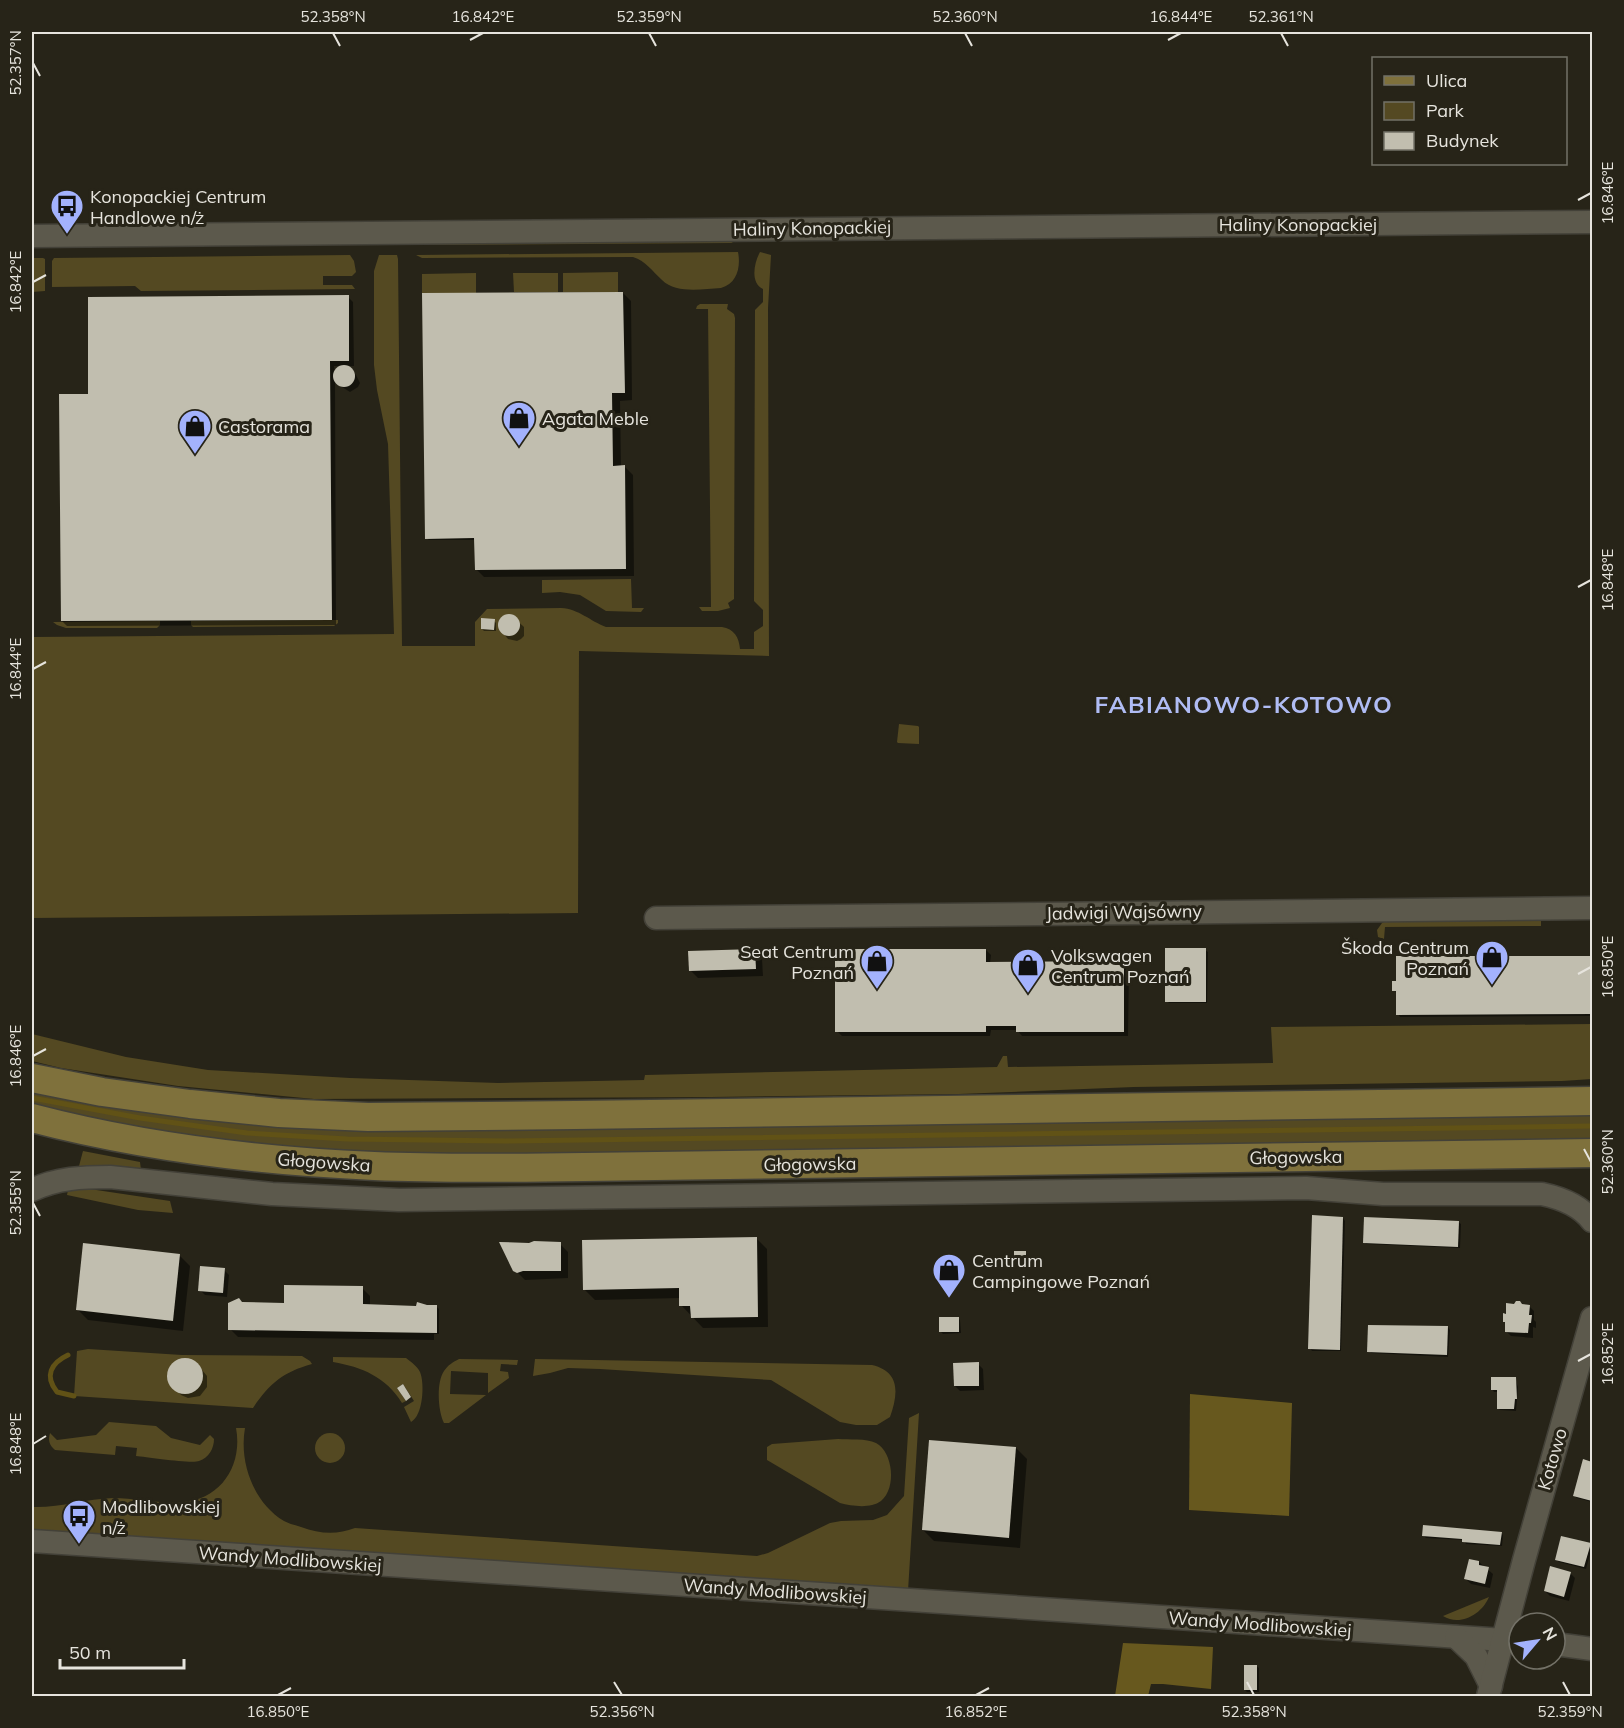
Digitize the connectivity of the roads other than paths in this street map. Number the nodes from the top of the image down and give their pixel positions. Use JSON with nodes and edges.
{"nodes":[{"id":1,"x":1593,"y":222,"type":"edge"},
{"id":2,"x":32,"y":236,"type":"edge"},
{"id":3,"x":1593,"y":908,"type":"edge"},
{"id":4,"x":656,"y":918,"type":"dead end"},
{"id":5,"x":32,"y":1078,"type":"edge"},
{"id":6,"x":1593,"y":1101,"type":"edge"},
{"id":7,"x":32,"y":1118,"type":"edge"},
{"id":8,"x":1593,"y":1153,"type":"edge"},
{"id":9,"x":32,"y":1190,"type":"edge"},
{"id":10,"x":1593,"y":1221,"type":"edge"},
{"id":11,"x":1593,"y":1318,"type":"edge"},
{"id":12,"x":32,"y":1541,"type":"edge"},
{"id":13,"x":1513,"y":1601,"type":"junction"},
{"id":14,"x":1512,"y":1611,"type":"edge"},
{"id":15,"x":1518,"y":1611,"type":"edge"},
{"id":16,"x":1456,"y":1637,"type":"junction"},
{"id":17,"x":1507,"y":1641,"type":"edge"},
{"id":18,"x":1567,"y":1646,"type":"edge"},
{"id":19,"x":1593,"y":1649,"type":"edge"},
{"id":20,"x":1507,"y":1650,"type":"edge"},
{"id":21,"x":1489,"y":1691,"type":"edge"}],
"edges":[{"from":1,"to":2,"type":"street","name":"Haliny Konopackiej"},
{"from":3,"to":4,"type":"street","name":"Jadwigi Wajsówny"},
{"from":5,"to":6,"type":"main road"},
{"from":7,"to":8,"type":"main road","name":"Głogowska"},
{"from":9,"to":10,"type":"street"},
{"from":11,"to":13,"type":"street","name":"Kotowo"},
{"from":12,"to":16,"type":"street","name":"Wandy Modlibowskiej"},
{"from":13,"to":14,"type":"street","name":"Kotowo"},
{"from":13,"to":15,"type":"street"},
{"from":16,"to":17,"type":"street","name":"Wandy Modlibowskiej"},
{"from":16,"to":21,"type":"street","name":"Kotowo"},
{"from":18,"to":19,"type":"street"},
{"from":20,"to":21,"type":"street","name":"Kotowo"}]}
